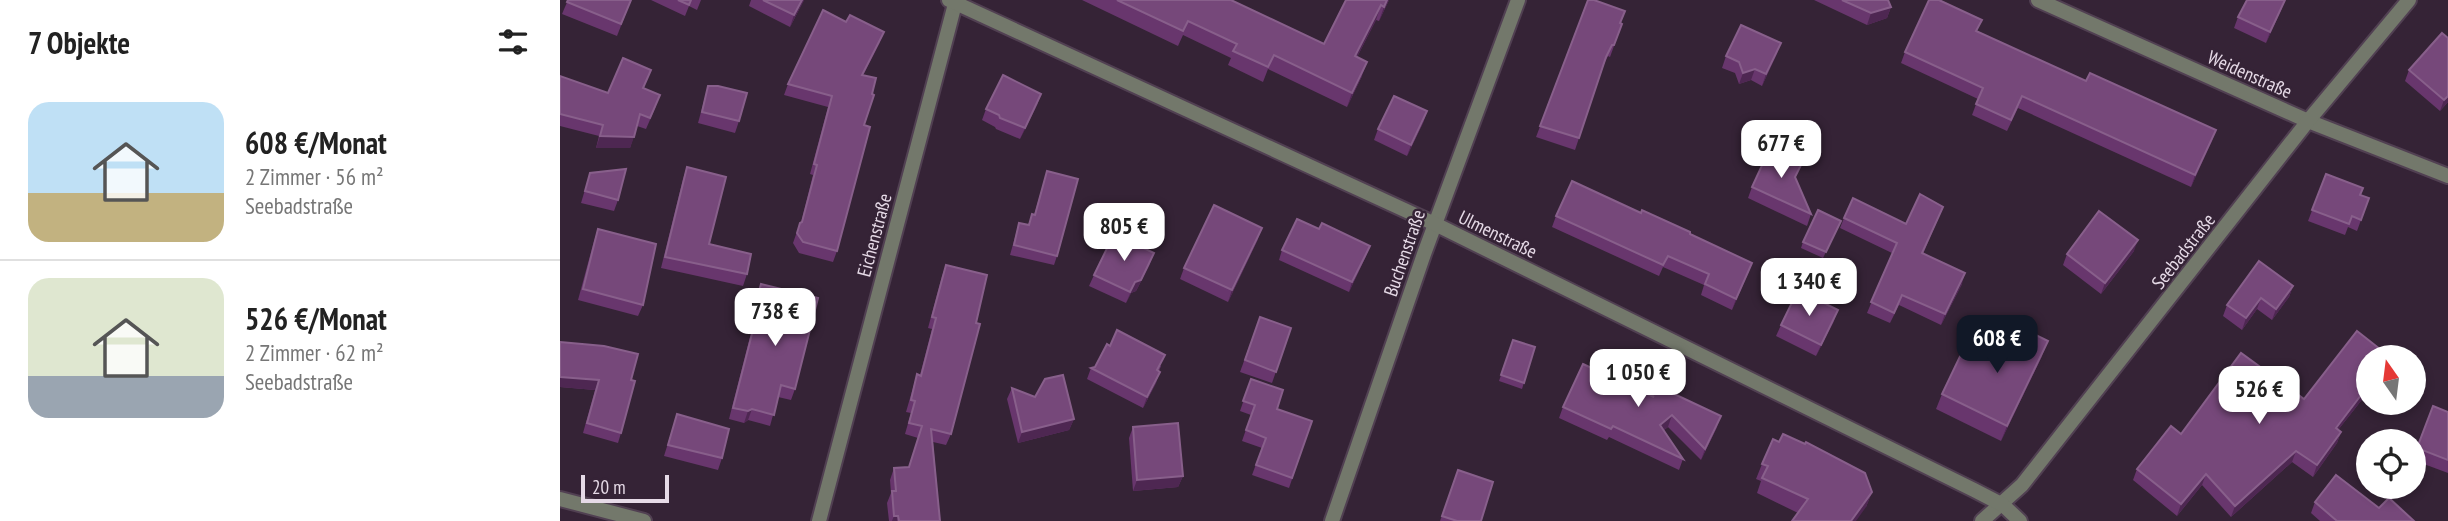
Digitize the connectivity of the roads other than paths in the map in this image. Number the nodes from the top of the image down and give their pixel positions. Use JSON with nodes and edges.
{"nodes":[{"id":1,"x":1518,"y":0,"type":"edge"},
{"id":2,"x":2038,"y":0,"type":"edge"},
{"id":3,"x":2409,"y":0,"type":"edge"},
{"id":4,"x":954,"y":1,"type":"edge"},
{"id":5,"x":2308,"y":121,"type":"junction"},
{"id":6,"x":2448,"y":176,"type":"edge"},
{"id":7,"x":1435,"y":224,"type":"junction"},
{"id":8,"x":560,"y":499,"type":"edge"},
{"id":9,"x":2003,"y":505,"type":"junction"},
{"id":10,"x":644,"y":521,"type":"edge"},
{"id":11,"x":818,"y":521,"type":"edge"},
{"id":12,"x":1332,"y":521,"type":"edge"},
{"id":13,"x":1982,"y":521,"type":"edge"},
{"id":14,"x":2020,"y":521,"type":"edge"}],
"edges":[{"from":1,"to":7,"type":"street","name":"Buchenstraße"},
{"from":2,"to":5,"type":"street","name":"Weidenstraße"},
{"from":3,"to":5,"type":"street","name":"Seebadstraße"},
{"from":4,"to":7,"type":"street","name":"Ulmenstraße"},
{"from":4,"to":11,"type":"street","name":"Eichenstraße"},
{"from":5,"to":6,"type":"street","name":"Weidenstraße"},
{"from":5,"to":9,"type":"street","name":"Seebadstraße"},
{"from":7,"to":9,"type":"street","name":"Ulmenstraße"},
{"from":7,"to":12,"type":"street","name":"Buchenstraße"},
{"from":8,"to":10,"type":"street"},
{"from":9,"to":13,"type":"street","name":"Seebadstraße"},
{"from":9,"to":14,"type":"street","name":"Ulmenstraße"}]}
